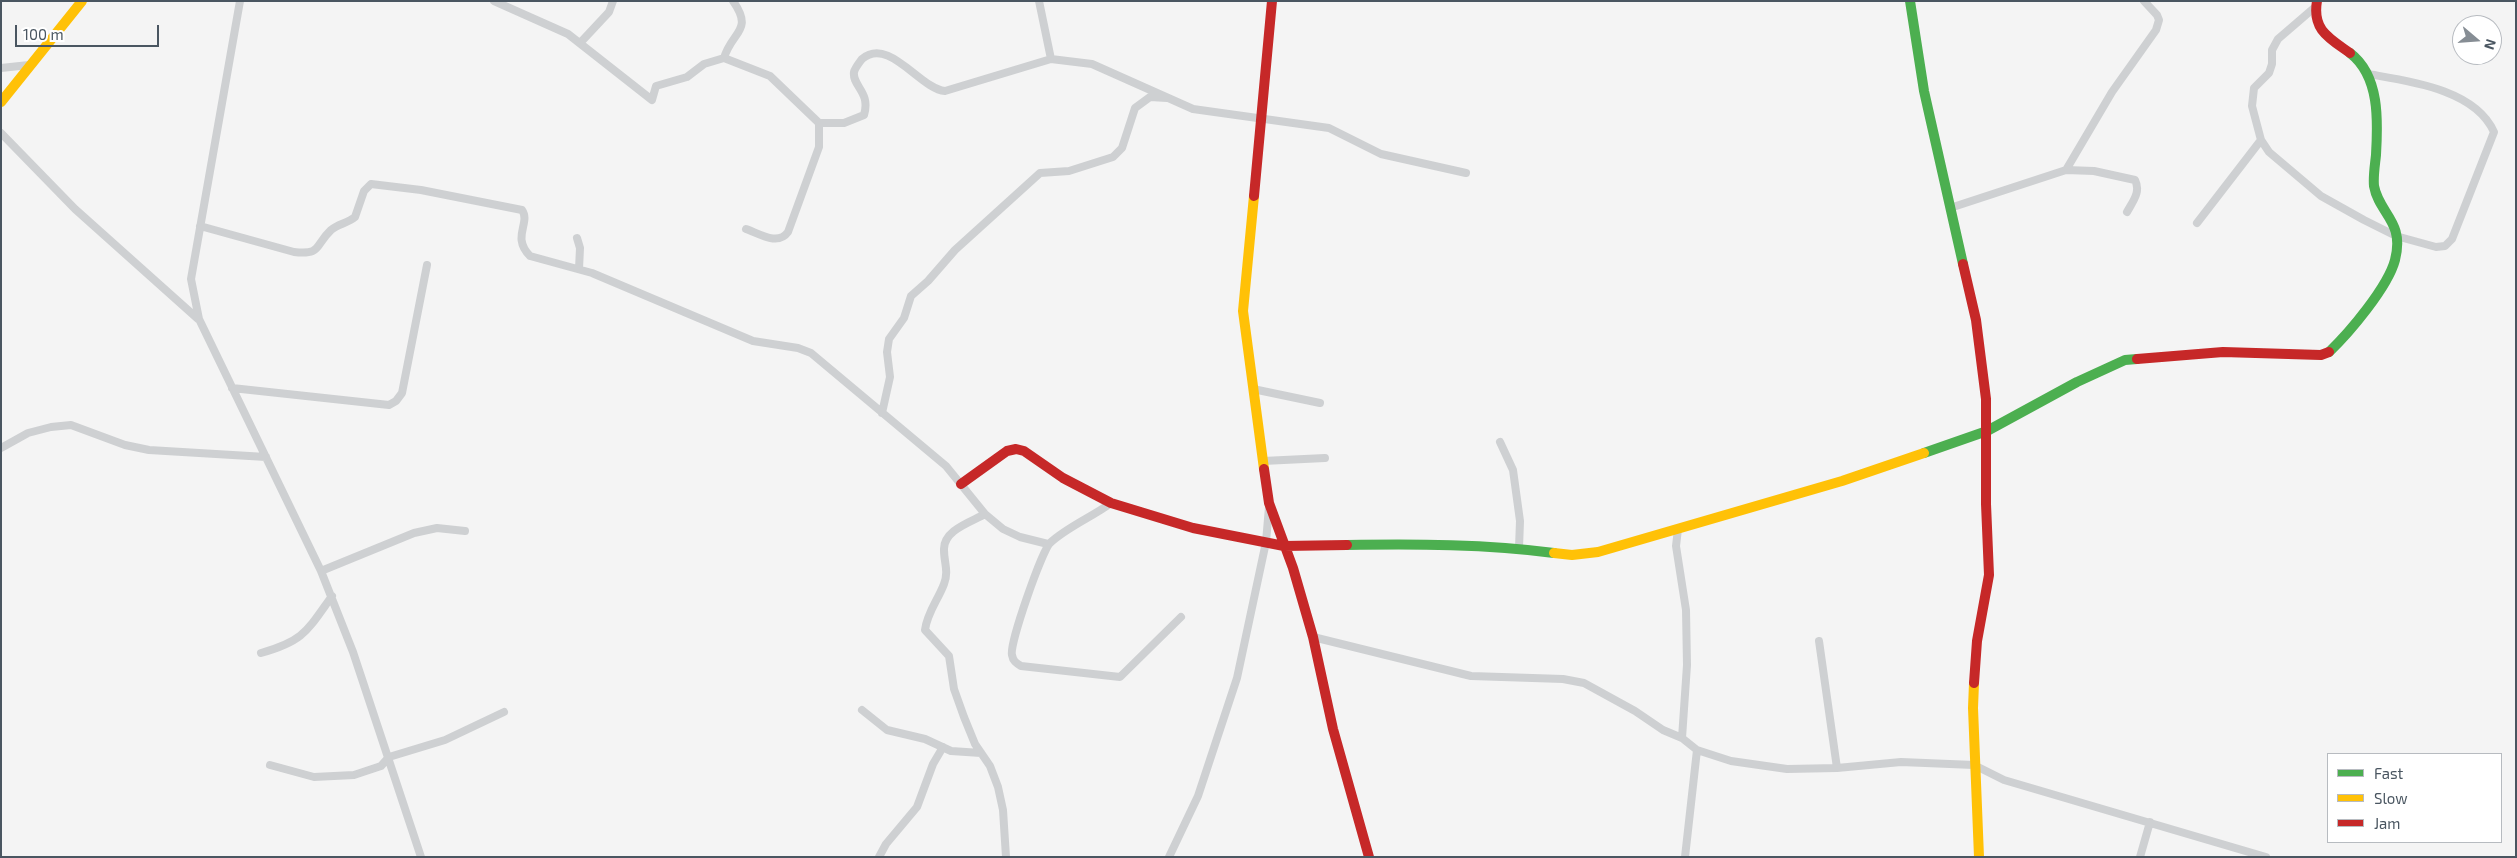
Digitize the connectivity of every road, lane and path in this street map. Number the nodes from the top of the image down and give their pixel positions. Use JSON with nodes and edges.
{"nodes":[{"id":1,"x":82,"y":1,"type":"edge"},
{"id":2,"x":240,"y":1,"type":"edge"},
{"id":3,"x":494,"y":1,"type":"edge"},
{"id":4,"x":613,"y":1,"type":"edge"},
{"id":5,"x":733,"y":1,"type":"edge"},
{"id":6,"x":1039,"y":1,"type":"edge"},
{"id":7,"x":1272,"y":1,"type":"edge"},
{"id":8,"x":1910,"y":1,"type":"edge"},
{"id":9,"x":2144,"y":1,"type":"edge"},
{"id":10,"x":2316,"y":5,"type":"edge"},
{"id":11,"x":581,"y":42,"type":"junction"},
{"id":12,"x":724,"y":58,"type":"junction"},
{"id":13,"x":1051,"y":59,"type":"junction"},
{"id":14,"x":29,"y":65,"type":"junction"},
{"id":15,"x":1,"y":68,"type":"edge"},
{"id":16,"x":2368,"y":74,"type":"junction"},
{"id":17,"x":1171,"y":98,"type":"junction"},
{"id":18,"x":1,"y":102,"type":"edge"},
{"id":19,"x":1261,"y":117,"type":"junction"},
{"id":20,"x":819,"y":123,"type":"junction"},
{"id":21,"x":1,"y":133,"type":"edge"},
{"id":22,"x":2261,"y":140,"type":"junction"},
{"id":23,"x":2066,"y":170,"type":"junction"},
{"id":24,"x":1466,"y":173,"type":"dead end"},
{"id":25,"x":1950,"y":208,"type":"junction"},
{"id":26,"x":2127,"y":212,"type":"dead end"},
{"id":27,"x":2197,"y":223,"type":"dead end"},
{"id":28,"x":200,"y":226,"type":"junction"},
{"id":29,"x":746,"y":229,"type":"dead end"},
{"id":30,"x":2396,"y":236,"type":"junction"},
{"id":31,"x":577,"y":238,"type":"dead end"},
{"id":32,"x":427,"y":265,"type":"dead end"},
{"id":33,"x":579,"y":269,"type":"junction"},
{"id":34,"x":199,"y":319,"type":"junction"},
{"id":35,"x":232,"y":388,"type":"junction"},
{"id":36,"x":1253,"y":389,"type":"junction"},
{"id":37,"x":1320,"y":402,"type":"dead end"},
{"id":38,"x":882,"y":413,"type":"junction"},
{"id":39,"x":1987,"y":430,"type":"junction"},
{"id":40,"x":1500,"y":442,"type":"dead end"},
{"id":41,"x":1,"y":448,"type":"edge"},
{"id":42,"x":266,"y":458,"type":"junction"},
{"id":43,"x":1325,"y":458,"type":"dead end"},
{"id":44,"x":1263,"y":461,"type":"junction"},
{"id":45,"x":961,"y":484,"type":"junction"},
{"id":46,"x":1111,"y":503,"type":"junction"},
{"id":47,"x":1269,"y":503,"type":"junction"},
{"id":48,"x":986,"y":514,"type":"junction"},
{"id":49,"x":1678,"y":529,"type":"junction"},
{"id":50,"x":465,"y":531,"type":"dead end"},
{"id":51,"x":1266,"y":542,"type":"junction"},
{"id":52,"x":1048,"y":544,"type":"junction"},
{"id":53,"x":1284,"y":546,"type":"junction"},
{"id":54,"x":1518,"y":548,"type":"junction"},
{"id":55,"x":321,"y":571,"type":"junction"},
{"id":56,"x":332,"y":596,"type":"junction"},
{"id":57,"x":1181,"y":617,"type":"dead end"},
{"id":58,"x":1314,"y":637,"type":"junction"},
{"id":59,"x":1819,"y":641,"type":"dead end"},
{"id":60,"x":261,"y":653,"type":"dead end"},
{"id":61,"x":862,"y":710,"type":"dead end"},
{"id":62,"x":504,"y":712,"type":"dead end"},
{"id":63,"x":1682,"y":738,"type":"junction"},
{"id":64,"x":943,"y":747,"type":"junction"},
{"id":65,"x":1697,"y":750,"type":"junction"},
{"id":66,"x":981,"y":753,"type":"junction"},
{"id":67,"x":390,"y":757,"type":"junction"},
{"id":68,"x":1974,"y":764,"type":"junction"},
{"id":69,"x":270,"y":765,"type":"dead end"},
{"id":70,"x":1837,"y":768,"type":"junction"},
{"id":71,"x":2150,"y":822,"type":"junction"},
{"id":72,"x":421,"y":857,"type":"edge"},
{"id":73,"x":879,"y":857,"type":"edge"},
{"id":74,"x":1006,"y":857,"type":"edge"},
{"id":75,"x":1169,"y":857,"type":"edge"},
{"id":76,"x":1369,"y":857,"type":"edge"},
{"id":77,"x":1685,"y":857,"type":"edge"},
{"id":78,"x":1980,"y":857,"type":"edge"},
{"id":79,"x":2140,"y":857,"type":"edge"},
{"id":80,"x":2266,"y":857,"type":"edge"}],
"edges":[{"from":1,"to":14,"type":"street"},
{"from":2,"to":28,"type":"street"},
{"from":3,"to":11,"type":"street"},
{"from":4,"to":11,"type":"street"},
{"from":5,"to":12,"type":"street"},
{"from":6,"to":13,"type":"street"},
{"from":7,"to":19,"type":"street"},
{"from":8,"to":25,"type":"street"},
{"from":9,"to":23,"type":"street"},
{"from":10,"to":16,"type":"street"},
{"from":10,"to":22,"type":"street"},
{"from":11,"to":12,"type":"street"},
{"from":12,"to":20,"type":"street"},
{"from":13,"to":17,"type":"street"},
{"from":13,"to":20,"type":"street"},
{"from":14,"to":15,"type":"street"},
{"from":14,"to":18,"type":"street"},
{"from":16,"to":30,"type":"street"},
{"from":16,"to":30,"type":"street"},
{"from":17,"to":19,"type":"street"},
{"from":17,"to":38,"type":"street"},
{"from":19,"to":24,"type":"street"},
{"from":19,"to":36,"type":"street"},
{"from":20,"to":29,"type":"street"},
{"from":21,"to":34,"type":"street"},
{"from":22,"to":27,"type":"street"},
{"from":22,"to":30,"type":"street"},
{"from":23,"to":25,"type":"street"},
{"from":23,"to":26,"type":"street"},
{"from":25,"to":39,"type":"street"},
{"from":28,"to":33,"type":"street"},
{"from":28,"to":34,"type":"street"},
{"from":30,"to":39,"type":"street"},
{"from":31,"to":33,"type":"street"},
{"from":32,"to":35,"type":"street"},
{"from":33,"to":38,"type":"street"},
{"from":34,"to":35,"type":"street"},
{"from":35,"to":42,"type":"street"},
{"from":36,"to":37,"type":"street"},
{"from":36,"to":44,"type":"street"},
{"from":38,"to":45,"type":"street"},
{"from":39,"to":49,"type":"street"},
{"from":39,"to":68,"type":"street"},
{"from":40,"to":54,"type":"street"},
{"from":41,"to":42,"type":"street"},
{"from":42,"to":55,"type":"street"},
{"from":43,"to":44,"type":"street"},
{"from":44,"to":47,"type":"street"},
{"from":45,"to":46,"type":"street"},
{"from":45,"to":48,"type":"street"},
{"from":46,"to":51,"type":"street"},
{"from":46,"to":52,"type":"street"},
{"from":47,"to":51,"type":"street"},
{"from":47,"to":53,"type":"street"},
{"from":48,"to":52,"type":"street"},
{"from":48,"to":66,"type":"street"},
{"from":49,"to":54,"type":"street"},
{"from":49,"to":63,"type":"street"},
{"from":50,"to":55,"type":"street"},
{"from":51,"to":53,"type":"street"},
{"from":51,"to":75,"type":"street"},
{"from":52,"to":57,"type":"street"},
{"from":53,"to":54,"type":"street"},
{"from":53,"to":58,"type":"street"},
{"from":55,"to":56,"type":"street"},
{"from":56,"to":60,"type":"street"},
{"from":56,"to":67,"type":"street"},
{"from":58,"to":63,"type":"street"},
{"from":58,"to":76,"type":"street"},
{"from":59,"to":70,"type":"street"},
{"from":61,"to":64,"type":"street"},
{"from":62,"to":67,"type":"street"},
{"from":63,"to":65,"type":"street"},
{"from":64,"to":66,"type":"street"},
{"from":64,"to":73,"type":"street"},
{"from":65,"to":70,"type":"street"},
{"from":65,"to":77,"type":"street"},
{"from":66,"to":74,"type":"street"},
{"from":67,"to":69,"type":"street"},
{"from":67,"to":72,"type":"street"},
{"from":68,"to":70,"type":"street"},
{"from":68,"to":71,"type":"street"},
{"from":68,"to":78,"type":"street"},
{"from":71,"to":79,"type":"street"},
{"from":71,"to":80,"type":"street"}]}
